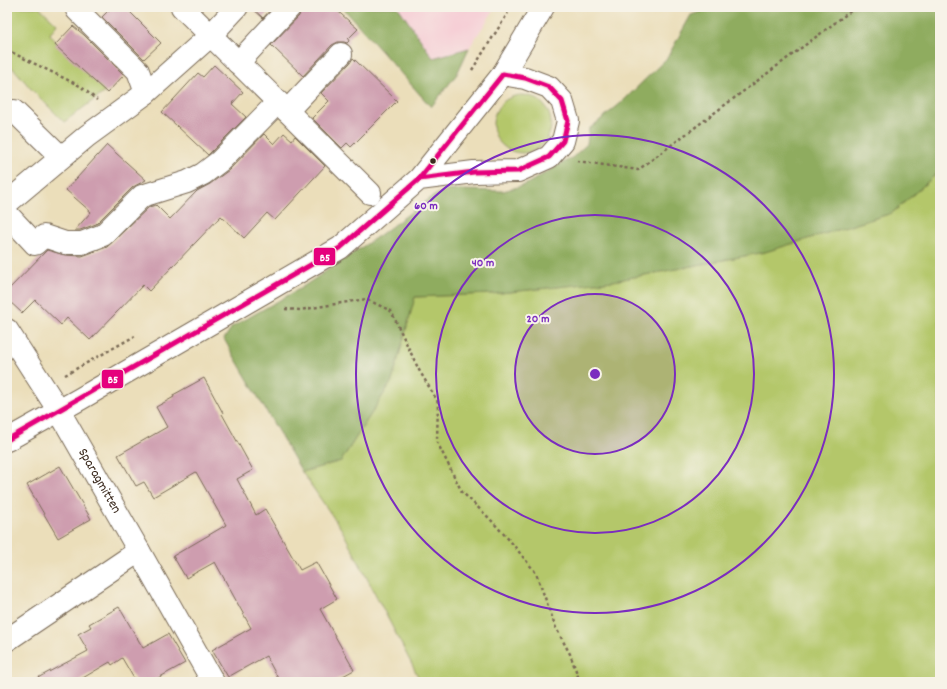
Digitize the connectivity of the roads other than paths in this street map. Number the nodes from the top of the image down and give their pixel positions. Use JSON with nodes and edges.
{"nodes":[{"id":1,"x":80,"y":7,"type":"edge"},
{"id":2,"x":182,"y":7,"type":"edge"},
{"id":3,"x":237,"y":7,"type":"edge"},
{"id":4,"x":290,"y":7,"type":"edge"},
{"id":5,"x":542,"y":7,"type":"edge"},
{"id":6,"x":210,"y":36,"type":"junction"},
{"id":7,"x":341,"y":54,"type":"dead end"},
{"id":8,"x":238,"y":63,"type":"junction"},
{"id":9,"x":504,"y":74,"type":"junction"},
{"id":10,"x":146,"y":93,"type":"junction"},
{"id":11,"x":282,"y":107,"type":"junction"},
{"id":12,"x":14,"y":111,"type":"dead end"},
{"id":13,"x":61,"y":157,"type":"junction"},
{"id":14,"x":419,"y":179,"type":"junction"},
{"id":15,"x":370,"y":193,"type":"dead end"},
{"id":16,"x":7,"y":204,"type":"edge"},
{"id":17,"x":7,"y":214,"type":"edge"},
{"id":18,"x":7,"y":330,"type":"edge"},
{"id":19,"x":59,"y":411,"type":"junction"},
{"id":20,"x":7,"y":440,"type":"edge"},
{"id":21,"x":139,"y":550,"type":"junction"},
{"id":22,"x":7,"y":640,"type":"edge"},
{"id":23,"x":213,"y":682,"type":"edge"}],
"edges":[{"from":1,"to":10,"type":"street"},
{"from":2,"to":6,"type":"street"},
{"from":3,"to":6,"type":"street"},
{"from":4,"to":8,"type":"street"},
{"from":5,"to":9,"type":"street"},
{"from":6,"to":8,"type":"street"},
{"from":6,"to":10,"type":"street"},
{"from":7,"to":11,"type":"street"},
{"from":8,"to":11,"type":"street"},
{"from":9,"to":14,"type":"street"},
{"from":9,"to":14,"type":"street"},
{"from":10,"to":13,"type":"street"},
{"from":11,"to":15,"type":"street"},
{"from":11,"to":17,"type":"street"},
{"from":12,"to":13,"type":"street"},
{"from":13,"to":16,"type":"street"},
{"from":14,"to":19,"type":"street"},
{"from":18,"to":19,"type":"street","name":"Sparagmitten"},
{"from":19,"to":20,"type":"street"},
{"from":19,"to":21,"type":"street","name":"Sparagmitten"},
{"from":21,"to":22,"type":"street"},
{"from":21,"to":23,"type":"street","name":"Sparagmitten"}]}
